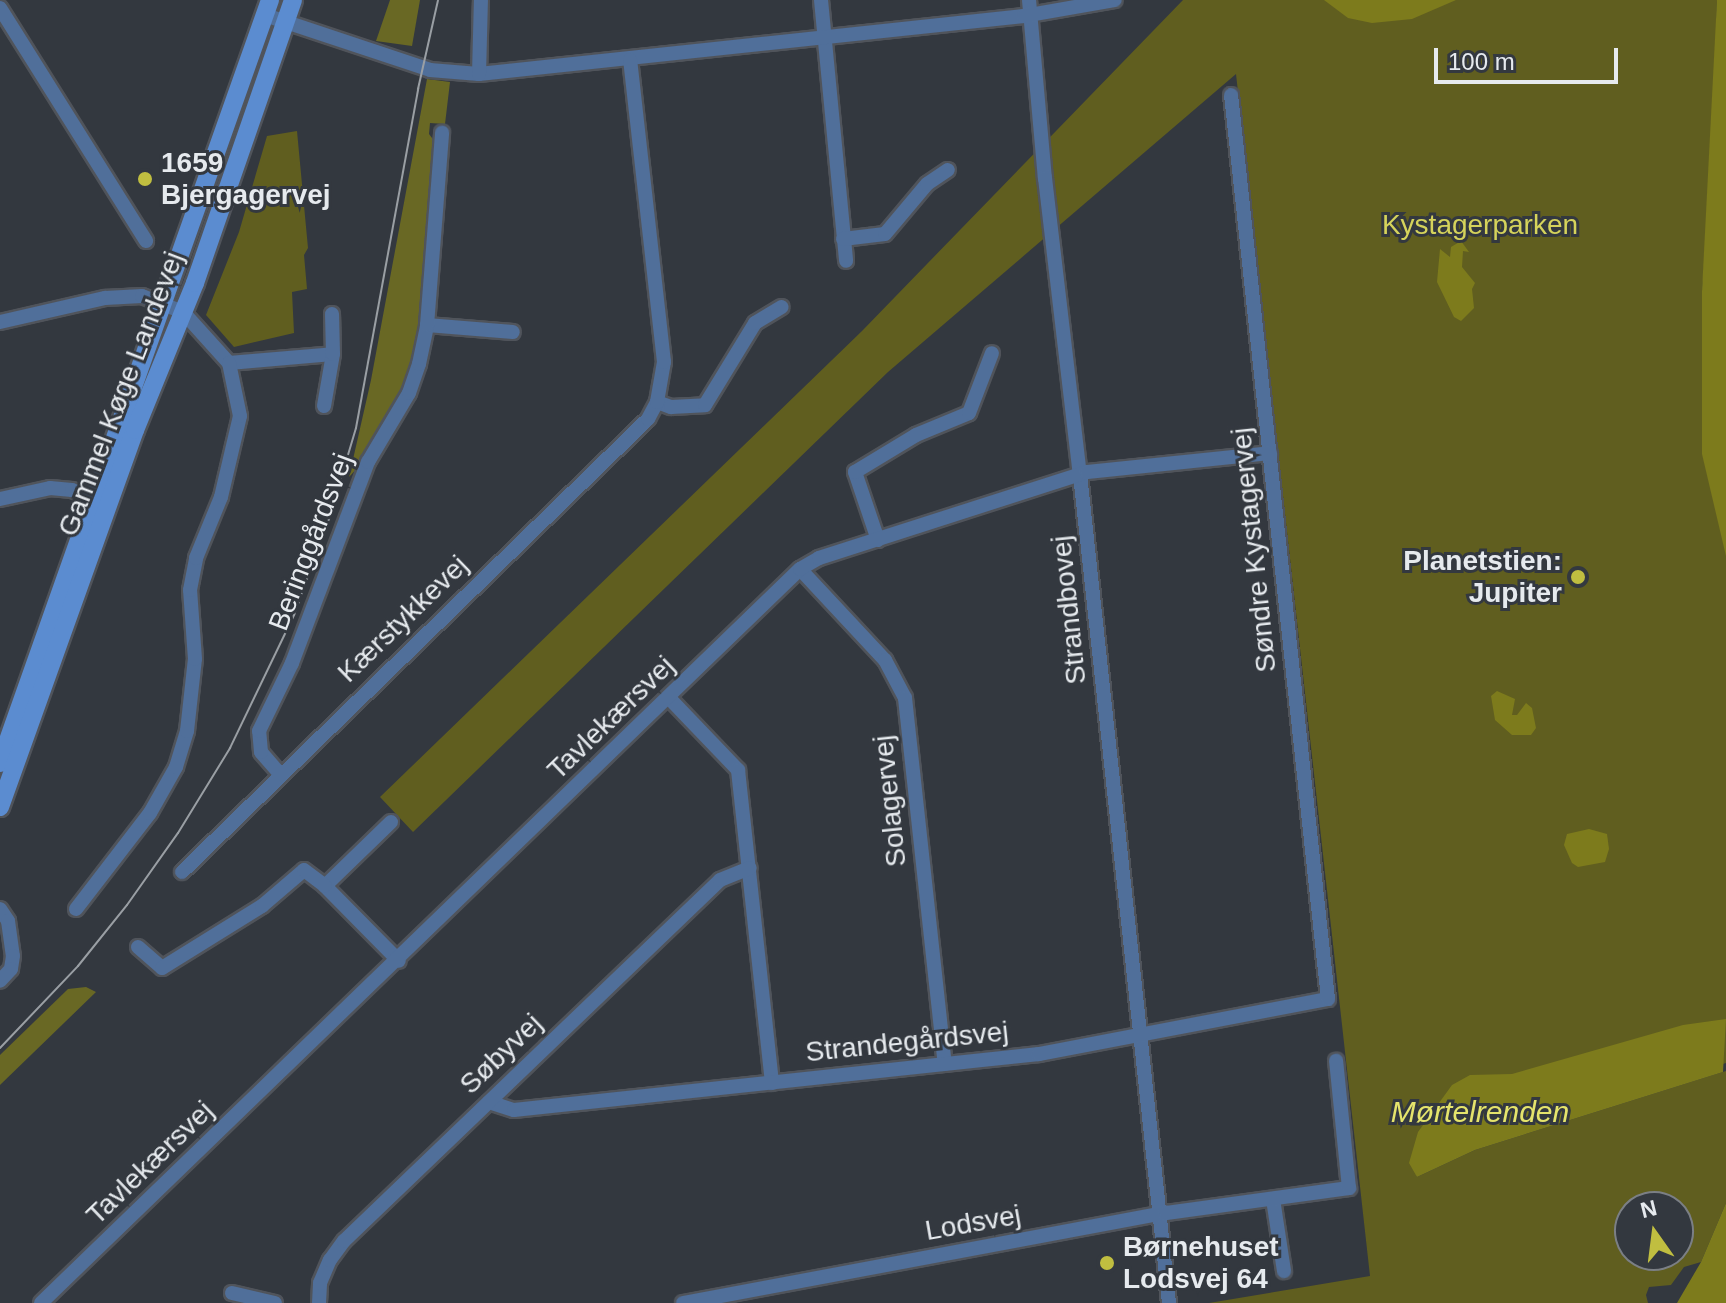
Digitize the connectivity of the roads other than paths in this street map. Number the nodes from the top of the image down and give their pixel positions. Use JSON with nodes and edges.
{"nodes":[{"id":1,"x":293,"y":0,"type":"edge"},
{"id":2,"x":481,"y":0,"type":"edge"},
{"id":3,"x":821,"y":0,"type":"edge"},
{"id":4,"x":1115,"y":0,"type":"edge"},
{"id":5,"x":1030,"y":7,"type":"edge"},
{"id":6,"x":0,"y":8,"type":"edge"},
{"id":7,"x":268,"y":8,"type":"edge"},
{"id":8,"x":286,"y":21,"type":"junction"},
{"id":9,"x":823,"y":39,"type":"junction"},
{"id":10,"x":630,"y":60,"type":"junction"},
{"id":11,"x":479,"y":74,"type":"junction"},
{"id":12,"x":1231,"y":95,"type":"dead end"},
{"id":13,"x":442,"y":133,"type":"dead end"},
{"id":14,"x":948,"y":170,"type":"dead end"},
{"id":15,"x":843,"y":239,"type":"junction"},
{"id":16,"x":146,"y":241,"type":"dead end"},
{"id":17,"x":846,"y":261,"type":"dead end"},
{"id":18,"x":164,"y":302,"type":"junction"},
{"id":19,"x":782,"y":307,"type":"dead end"},
{"id":20,"x":183,"y":312,"type":"junction"},
{"id":21,"x":332,"y":314,"type":"dead end"},
{"id":22,"x":0,"y":322,"type":"edge"},
{"id":23,"x":427,"y":325,"type":"junction"},
{"id":24,"x":513,"y":332,"type":"dead end"},
{"id":25,"x":992,"y":353,"type":"dead end"},
{"id":26,"x":333,"y":354,"type":"junction"},
{"id":27,"x":229,"y":363,"type":"junction"},
{"id":28,"x":657,"y":402,"type":"junction"},
{"id":29,"x":324,"y":406,"type":"dead end"},
{"id":30,"x":1270,"y":453,"type":"junction"},
{"id":31,"x":1080,"y":474,"type":"junction"},
{"id":32,"x":0,"y":499,"type":"edge"},
{"id":33,"x":94,"y":499,"type":"junction"},
{"id":34,"x":878,"y":540,"type":"junction"},
{"id":35,"x":800,"y":569,"type":"junction"},
{"id":36,"x":669,"y":698,"type":"junction"},
{"id":37,"x":0,"y":763,"type":"edge"},
{"id":38,"x":280,"y":774,"type":"junction"},
{"id":39,"x":0,"y":807,"type":"edge"},
{"id":40,"x":391,"y":822,"type":"dead end"},
{"id":41,"x":750,"y":868,"type":"junction"},
{"id":42,"x":182,"y":872,"type":"dead end"},
{"id":43,"x":325,"y":886,"type":"junction"},
{"id":44,"x":0,"y":909,"type":"edge"},
{"id":45,"x":76,"y":909,"type":"dead end"},
{"id":46,"x":138,"y":947,"type":"dead end"},
{"id":47,"x":399,"y":961,"type":"junction"},
{"id":48,"x":0,"y":981,"type":"edge"},
{"id":49,"x":1328,"y":999,"type":"joint"},
{"id":50,"x":1141,"y":1035,"type":"junction"},
{"id":51,"x":1336,"y":1061,"type":"dead end"},
{"id":52,"x":945,"y":1064,"type":"junction"},
{"id":53,"x":772,"y":1083,"type":"junction"},
{"id":54,"x":489,"y":1102,"type":"junction"},
{"id":55,"x":1273,"y":1199,"type":"junction"},
{"id":56,"x":1160,"y":1215,"type":"junction"},
{"id":57,"x":1284,"y":1271,"type":"dead end"},
{"id":58,"x":232,"y":1293,"type":"dead end"},
{"id":59,"x":41,"y":1303,"type":"edge"},
{"id":60,"x":275,"y":1303,"type":"edge"},
{"id":61,"x":319,"y":1303,"type":"edge"},
{"id":62,"x":683,"y":1303,"type":"edge"},
{"id":63,"x":1169,"y":1303,"type":"edge"}],
"edges":[{"from":1,"to":8,"type":"main road","name":"Gammel Køge Landevej"},
{"from":2,"to":11,"type":"street"},
{"from":3,"to":9,"type":"street"},
{"from":4,"to":5,"type":"street"},
{"from":5,"to":9,"type":"street"},
{"from":5,"to":31,"type":"street","name":"Strandbovej"},
{"from":6,"to":16,"type":"street"},
{"from":7,"to":8,"type":"street"},
{"from":7,"to":18,"type":"main road","name":"Gammel Køge Landevej"},
{"from":8,"to":11,"type":"street"},
{"from":8,"to":20,"type":"main road","name":"Gammel Køge Landevej"},
{"from":9,"to":10,"type":"street"},
{"from":9,"to":15,"type":"street"},
{"from":10,"to":11,"type":"street"},
{"from":10,"to":28,"type":"street","name":"Kærstykkevej"},
{"from":12,"to":30,"type":"street","name":"Søndre Kystagervej"},
{"from":13,"to":23,"type":"street","name":"Beringgårdsvej"},
{"from":14,"to":15,"type":"street"},
{"from":15,"to":17,"type":"street"},
{"from":18,"to":20,"type":"street"},
{"from":18,"to":22,"type":"street"},
{"from":18,"to":33,"type":"main road","name":"Gammel Køge Landevej"},
{"from":19,"to":28,"type":"street"},
{"from":20,"to":27,"type":"street"},
{"from":20,"to":39,"type":"main road","name":"Gammel Køge Landevej"},
{"from":21,"to":26,"type":"street"},
{"from":23,"to":24,"type":"street"},
{"from":23,"to":38,"type":"street","name":"Beringgårdsvej"},
{"from":25,"to":34,"type":"street"},
{"from":26,"to":27,"type":"street"},
{"from":26,"to":29,"type":"street"},
{"from":27,"to":45,"type":"street"},
{"from":28,"to":38,"type":"street","name":"Kærstykkevej"},
{"from":30,"to":31,"type":"street","name":"Tavlekærsvej"},
{"from":30,"to":49,"type":"street","name":"Søndre Kystagervej"},
{"from":31,"to":34,"type":"street","name":"Tavlekærsvej"},
{"from":31,"to":50,"type":"street","name":"Strandbovej"},
{"from":32,"to":33,"type":"street"},
{"from":33,"to":37,"type":"main road","name":"Gammel Køge Landevej"},
{"from":34,"to":35,"type":"street","name":"Tavlekærsvej"},
{"from":35,"to":36,"type":"street","name":"Tavlekærsvej"},
{"from":35,"to":52,"type":"street","name":"Solagervej"},
{"from":36,"to":41,"type":"street"},
{"from":36,"to":47,"type":"street","name":"Tavlekærsvej"},
{"from":38,"to":42,"type":"street","name":"Kærstykkevej"},
{"from":40,"to":43,"type":"street"},
{"from":41,"to":53,"type":"street"},
{"from":41,"to":54,"type":"street","name":"Søbyvej"},
{"from":43,"to":46,"type":"street"},
{"from":43,"to":47,"type":"street"},
{"from":44,"to":48,"type":"street"},
{"from":47,"to":59,"type":"street","name":"Tavlekærsvej"},
{"from":49,"to":50,"type":"street","name":"Strandegårdsvej"},
{"from":50,"to":52,"type":"street","name":"Strandegårdsvej"},
{"from":50,"to":56,"type":"street","name":"Strandbovej"},
{"from":51,"to":55,"type":"street","name":"Lodsvej"},
{"from":52,"to":53,"type":"street","name":"Strandegårdsvej"},
{"from":53,"to":54,"type":"street","name":"Strandegårdsvej"},
{"from":54,"to":61,"type":"street","name":"Søbyvej"},
{"from":55,"to":56,"type":"street","name":"Lodsvej"},
{"from":55,"to":57,"type":"street"},
{"from":56,"to":62,"type":"street","name":"Lodsvej"},
{"from":56,"to":63,"type":"street","name":"Strandbovej"},
{"from":58,"to":60,"type":"street"}]}
